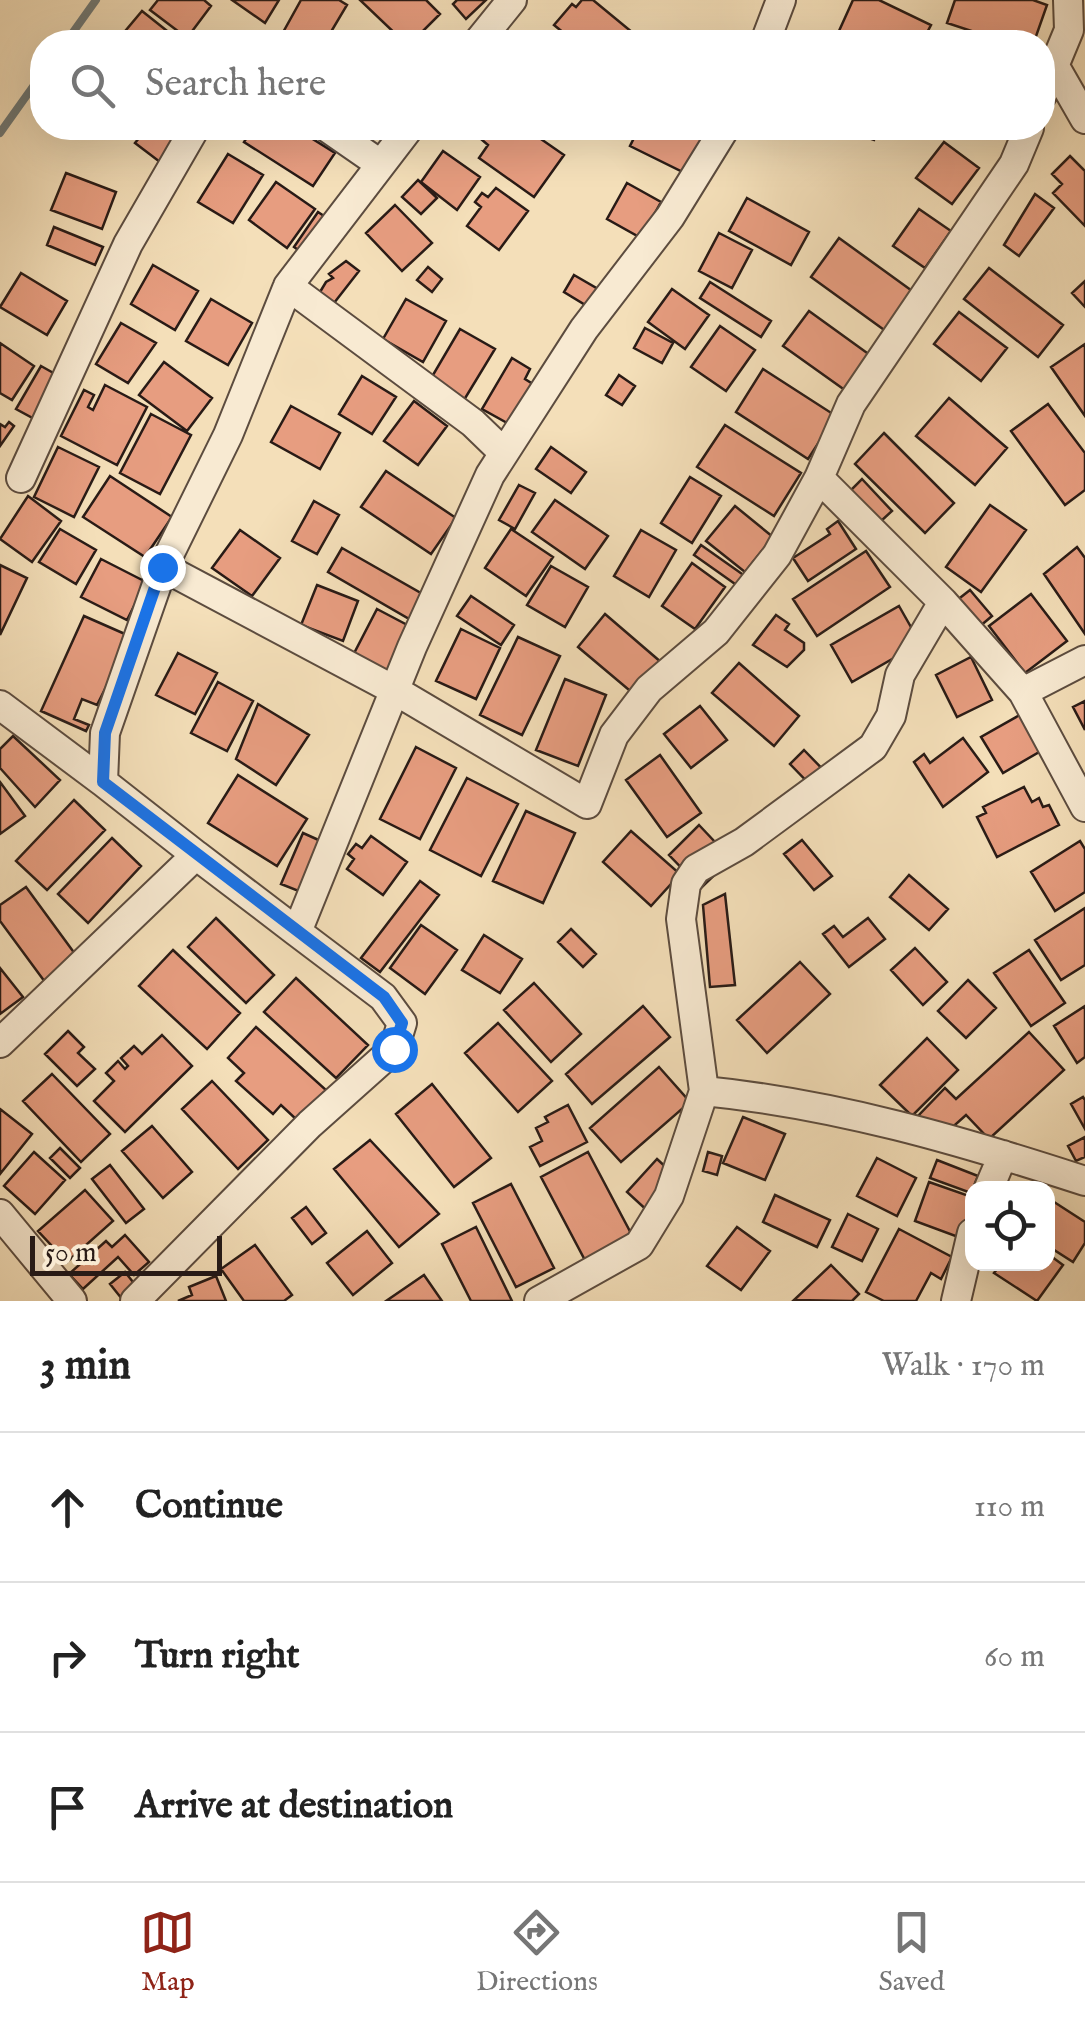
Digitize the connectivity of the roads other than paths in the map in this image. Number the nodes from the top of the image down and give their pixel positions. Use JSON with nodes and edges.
{"nodes":[{"id":1,"x":512,"y":0,"type":"edge"},
{"id":2,"x":781,"y":0,"type":"edge"},
{"id":3,"x":1068,"y":0,"type":"edge"},
{"id":4,"x":488,"y":30,"type":"edge"},
{"id":5,"x":770,"y":30,"type":"edge"},
{"id":6,"x":1055,"y":63,"type":"edge"},
{"id":7,"x":1055,"y":67,"type":"edge"},
{"id":8,"x":1085,"y":118,"type":"edge"},
{"id":9,"x":188,"y":140,"type":"edge"},
{"id":10,"x":345,"y":140,"type":"edge"},
{"id":11,"x":400,"y":140,"type":"edge"},
{"id":12,"x":718,"y":140,"type":"edge"},
{"id":13,"x":1024,"y":140,"type":"edge"},
{"id":14,"x":380,"y":164,"type":"junction"},
{"id":15,"x":288,"y":286,"type":"junction"},
{"id":16,"x":504,"y":453,"type":"junction"},
{"id":17,"x":22,"y":478,"type":"dead end"},
{"id":18,"x":819,"y":478,"type":"junction"},
{"id":19,"x":162,"y":567,"type":"junction"},
{"id":20,"x":943,"y":602,"type":"junction"},
{"id":21,"x":1085,"y":660,"type":"edge"},
{"id":22,"x":396,"y":692,"type":"junction"},
{"id":23,"x":1023,"y":692,"type":"junction"},
{"id":24,"x":0,"y":705,"type":"edge"},
{"id":25,"x":103,"y":782,"type":"junction"},
{"id":26,"x":1085,"y":807,"type":"edge"},
{"id":27,"x":196,"y":855,"type":"junction"},
{"id":28,"x":297,"y":932,"type":"junction"},
{"id":29,"x":0,"y":1043,"type":"edge"},
{"id":30,"x":704,"y":1091,"type":"junction"},
{"id":31,"x":1003,"y":1154,"type":"junction"},
{"id":32,"x":992,"y":1181,"type":"edge"},
{"id":33,"x":1085,"y":1181,"type":"edge"},
{"id":34,"x":0,"y":1214,"type":"edge"},
{"id":35,"x":965,"y":1263,"type":"edge"},
{"id":36,"x":72,"y":1301,"type":"edge"},
{"id":37,"x":135,"y":1301,"type":"edge"},
{"id":38,"x":539,"y":1301,"type":"edge"},
{"id":39,"x":956,"y":1301,"type":"edge"}],
"edges":[{"from":1,"to":4,"type":"street"},
{"from":2,"to":5,"type":"street"},
{"from":3,"to":6,"type":"street"},
{"from":7,"to":8,"type":"street"},
{"from":9,"to":17,"type":"street"},
{"from":10,"to":14,"type":"street"},
{"from":11,"to":14,"type":"street"},
{"from":12,"to":16,"type":"street"},
{"from":13,"to":18,"type":"street"},
{"from":14,"to":15,"type":"street"},
{"from":15,"to":16,"type":"street"},
{"from":15,"to":19,"type":"street"},
{"from":16,"to":22,"type":"street"},
{"from":18,"to":20,"type":"street"},
{"from":18,"to":22,"type":"street"},
{"from":19,"to":22,"type":"street"},
{"from":19,"to":25,"type":"street"},
{"from":20,"to":23,"type":"street"},
{"from":20,"to":30,"type":"street"},
{"from":21,"to":23,"type":"street"},
{"from":22,"to":28,"type":"street"},
{"from":23,"to":26,"type":"street"},
{"from":24,"to":25,"type":"street"},
{"from":25,"to":27,"type":"street"},
{"from":27,"to":28,"type":"street"},
{"from":27,"to":29,"type":"street"},
{"from":28,"to":37,"type":"street"},
{"from":30,"to":31,"type":"street"},
{"from":30,"to":38,"type":"street"},
{"from":31,"to":32,"type":"street"},
{"from":31,"to":33,"type":"street"},
{"from":34,"to":36,"type":"street"},
{"from":35,"to":39,"type":"street"}]}
